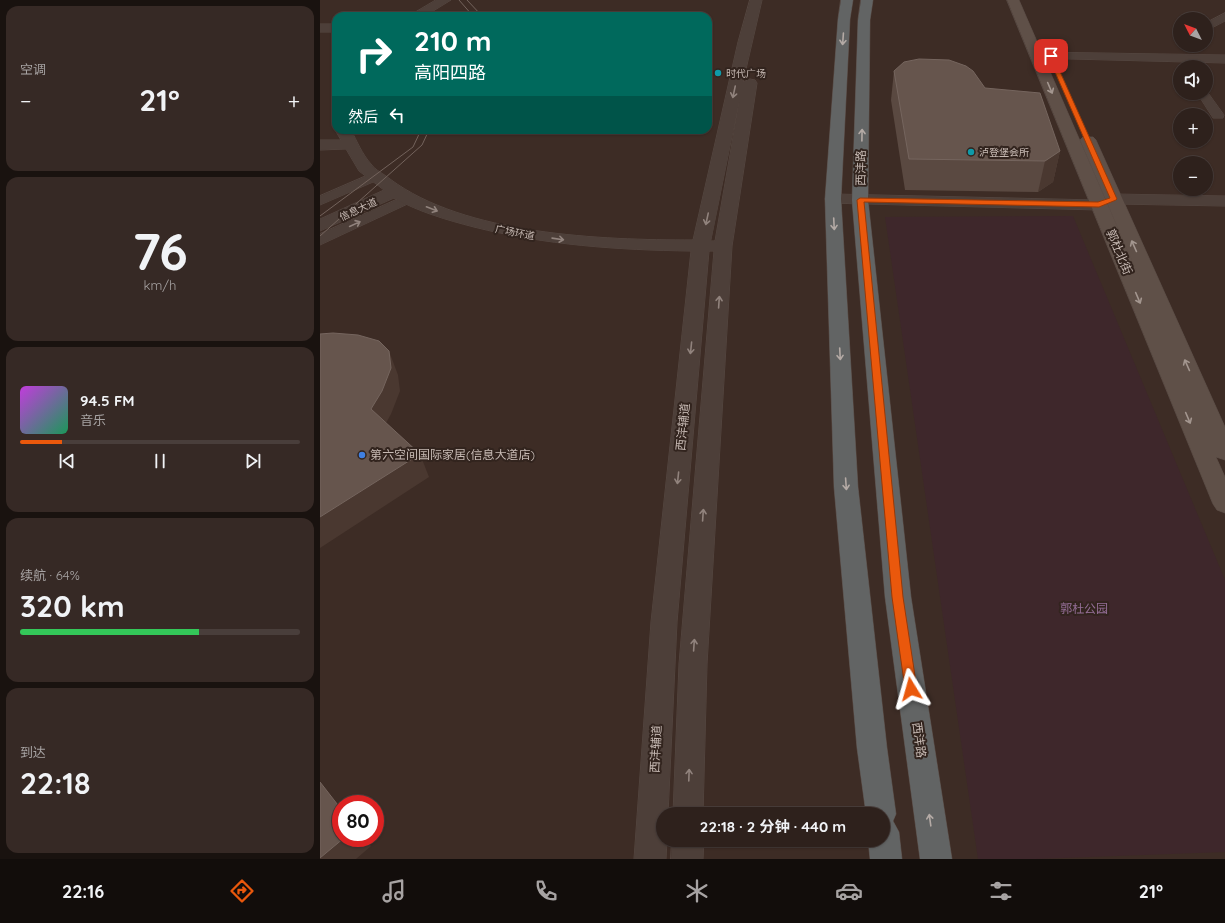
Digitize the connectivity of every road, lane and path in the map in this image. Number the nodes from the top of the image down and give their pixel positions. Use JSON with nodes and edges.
{"nodes":[{"id":1,"x":445,"y":0,"type":"edge"},
{"id":2,"x":756,"y":0,"type":"edge"},
{"id":3,"x":770,"y":0,"type":"edge"},
{"id":4,"x":847,"y":0,"type":"edge"},
{"id":5,"x":867,"y":0,"type":"edge"},
{"id":6,"x":1013,"y":0,"type":"edge"},
{"id":7,"x":1025,"y":0,"type":"edge"},
{"id":8,"x":423,"y":12,"type":"edge"},
{"id":9,"x":1225,"y":16,"type":"edge"},
{"id":10,"x":1213,"y":24,"type":"edge"},
{"id":11,"x":320,"y":28,"type":"edge"},
{"id":12,"x":332,"y":28,"type":"edge"},
{"id":13,"x":1044,"y":56,"type":"junction"},
{"id":14,"x":1225,"y":59,"type":"edge"},
{"id":15,"x":1211,"y":60,"type":"edge"},
{"id":16,"x":1173,"y":62,"type":"edge"},
{"id":17,"x":1208,"y":100,"type":"edge"},
{"id":18,"x":1218,"y":115,"type":"dead end"},
{"id":19,"x":345,"y":137,"type":"edge"},
{"id":20,"x":320,"y":145,"type":"edge"},
{"id":21,"x":391,"y":188,"type":"junction"},
{"id":22,"x":833,"y":199,"type":"junction"},
{"id":23,"x":860,"y":200,"type":"junction"},
{"id":24,"x":320,"y":201,"type":"edge"},
{"id":25,"x":1106,"y":202,"type":"junction"},
{"id":26,"x":1225,"y":202,"type":"edge"},
{"id":27,"x":320,"y":215,"type":"edge"},
{"id":28,"x":320,"y":226,"type":"edge"},
{"id":29,"x":320,"y":240,"type":"edge"},
{"id":30,"x":701,"y":246,"type":"junction"},
{"id":31,"x":723,"y":246,"type":"junction"},
{"id":32,"x":1225,"y":452,"type":"edge"},
{"id":33,"x":1225,"y":504,"type":"edge"},
{"id":34,"x":688,"y":807,"type":"edge"},
{"id":35,"x":880,"y":807,"type":"edge"},
{"id":36,"x":688,"y":847,"type":"edge"},
{"id":37,"x":885,"y":847,"type":"edge"},
{"id":38,"x":650,"y":859,"type":"edge"},
{"id":39,"x":687,"y":859,"type":"edge"},
{"id":40,"x":886,"y":859,"type":"edge"},
{"id":41,"x":936,"y":859,"type":"edge"}],
"edges":[{"from":1,"to":8,"type":"street"},
{"from":2,"to":30,"type":"street","name":"西沣辅道","one_way":true},
{"from":3,"to":31,"type":"street"},
{"from":4,"to":22,"type":"highway","one_way":true},
{"from":23,"to":5,"type":"highway","name":"西沣路","one_way":true},
{"from":6,"to":13,"type":"main road","name":"郭杜北街"},
{"from":7,"to":13,"type":"main road","name":"郭杜北街"},
{"from":9,"to":10,"type":"street"},
{"from":11,"to":12,"type":"street"},
{"from":13,"to":16,"type":"street"},
{"from":13,"to":25,"type":"main road","name":"郭杜北街"},
{"from":14,"to":15,"type":"street"},
{"from":17,"to":18,"type":"street"},
{"from":19,"to":20,"type":"street"},
{"from":19,"to":21,"type":"street","name":"广场环道"},
{"from":21,"to":24,"type":"street"},
{"from":21,"to":27,"type":"street","name":"信息大道"},
{"from":21,"to":28,"type":"street","name":"信息大道"},
{"from":29,"to":21,"type":"street","one_way":true},
{"from":21,"to":30,"type":"street","name":"广场环道","one_way":true},
{"from":22,"to":23,"type":"street"},
{"from":22,"to":35,"type":"highway","one_way":true},
{"from":23,"to":25,"type":"street"},
{"from":41,"to":23,"type":"highway","name":"西沣路","one_way":true},
{"from":25,"to":26,"type":"street"},
{"from":32,"to":25,"type":"main road","name":"郭杜北街","one_way":true},
{"from":25,"to":33,"type":"main road","name":"郭杜北街","one_way":true},
{"from":30,"to":31,"type":"street","name":"广场环道"},
{"from":30,"to":38,"type":"street","name":"西沣辅道","one_way":true},
{"from":34,"to":31,"type":"street","one_way":true},
{"from":36,"to":39,"type":"street"},
{"from":37,"to":40,"type":"highway"}]}
